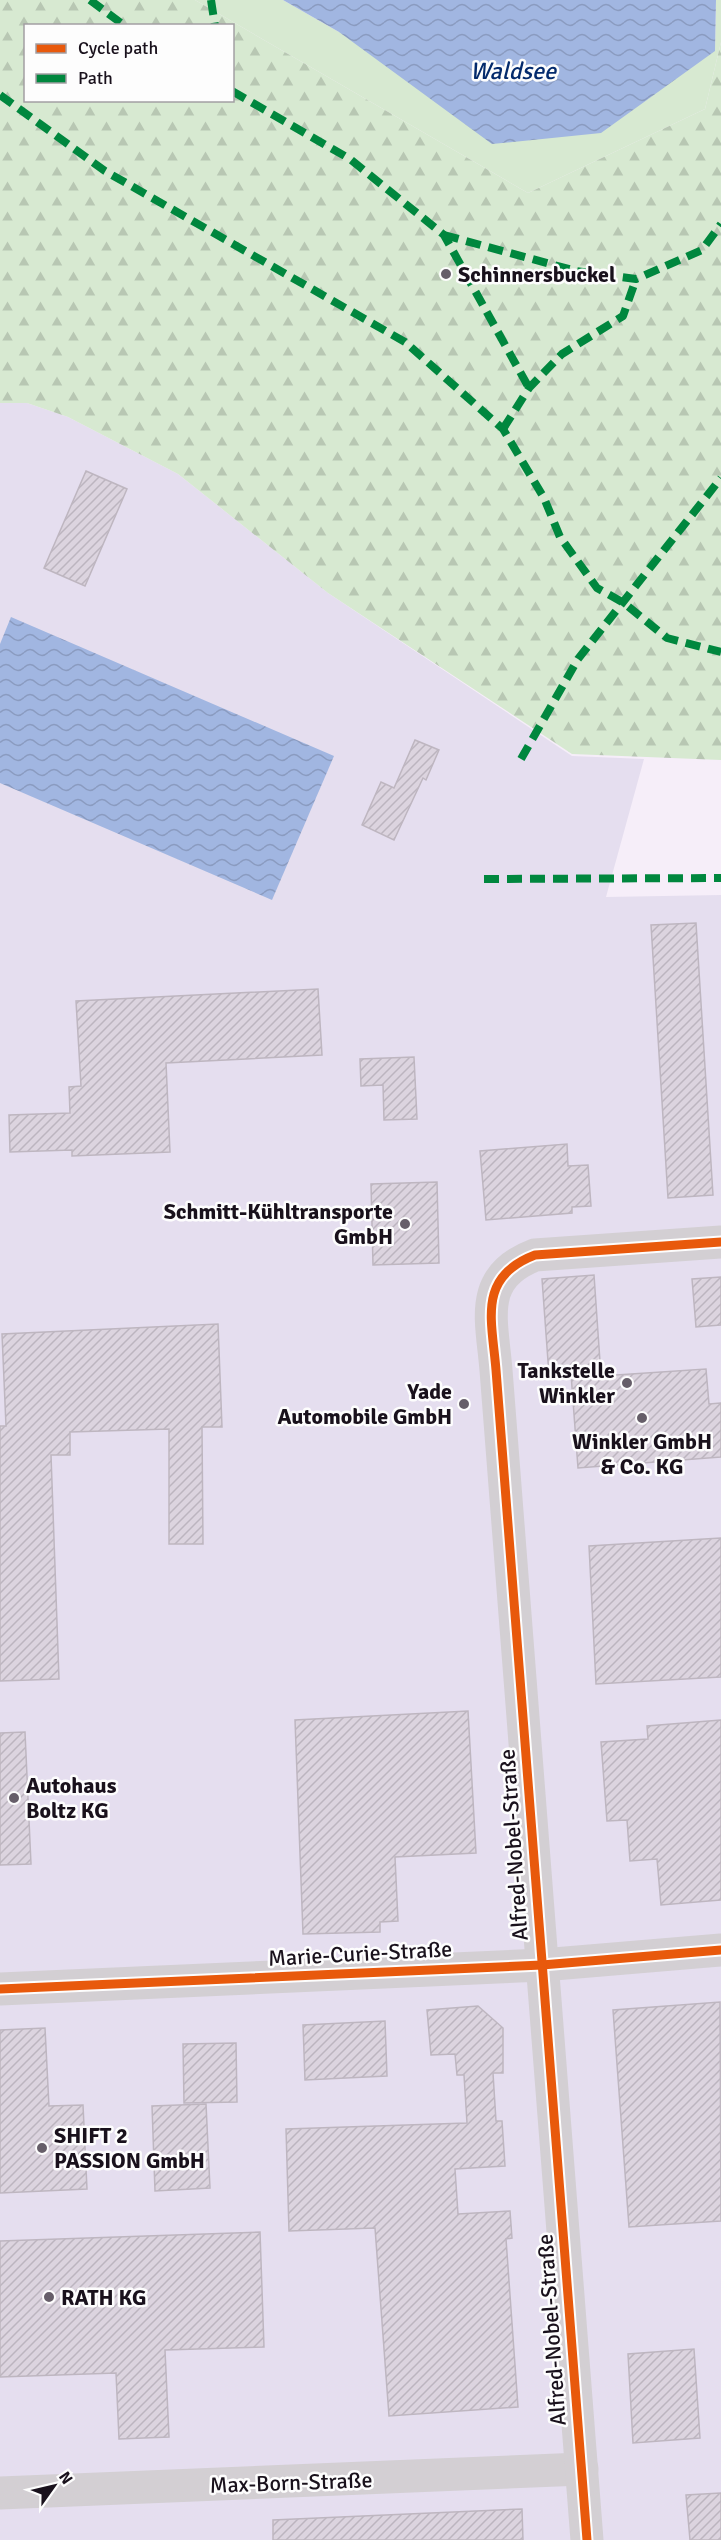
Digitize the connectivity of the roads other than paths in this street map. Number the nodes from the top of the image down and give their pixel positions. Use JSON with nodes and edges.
{"nodes":[{"id":1,"x":721,"y":1242,"type":"edge"},
{"id":2,"x":721,"y":1950,"type":"edge"},
{"id":3,"x":542,"y":1965,"type":"junction"},
{"id":4,"x":0,"y":1989,"type":"edge"},
{"id":5,"x":582,"y":2469,"type":"junction"},
{"id":6,"x":0,"y":2493,"type":"edge"},
{"id":7,"x":587,"y":2540,"type":"edge"}],
"edges":[{"from":1,"to":3,"type":"street","name":"Alfred-Nobel-Straße"},
{"from":2,"to":3,"type":"street","name":"Marie-Curie-Straße"},
{"from":3,"to":4,"type":"street","name":"Marie-Curie-Straße"},
{"from":3,"to":5,"type":"street","name":"Alfred-Nobel-Straße"},
{"from":5,"to":6,"type":"street","name":"Max-Born-Straße"},
{"from":5,"to":7,"type":"street","name":"Alfred-Nobel-Straße"}]}
